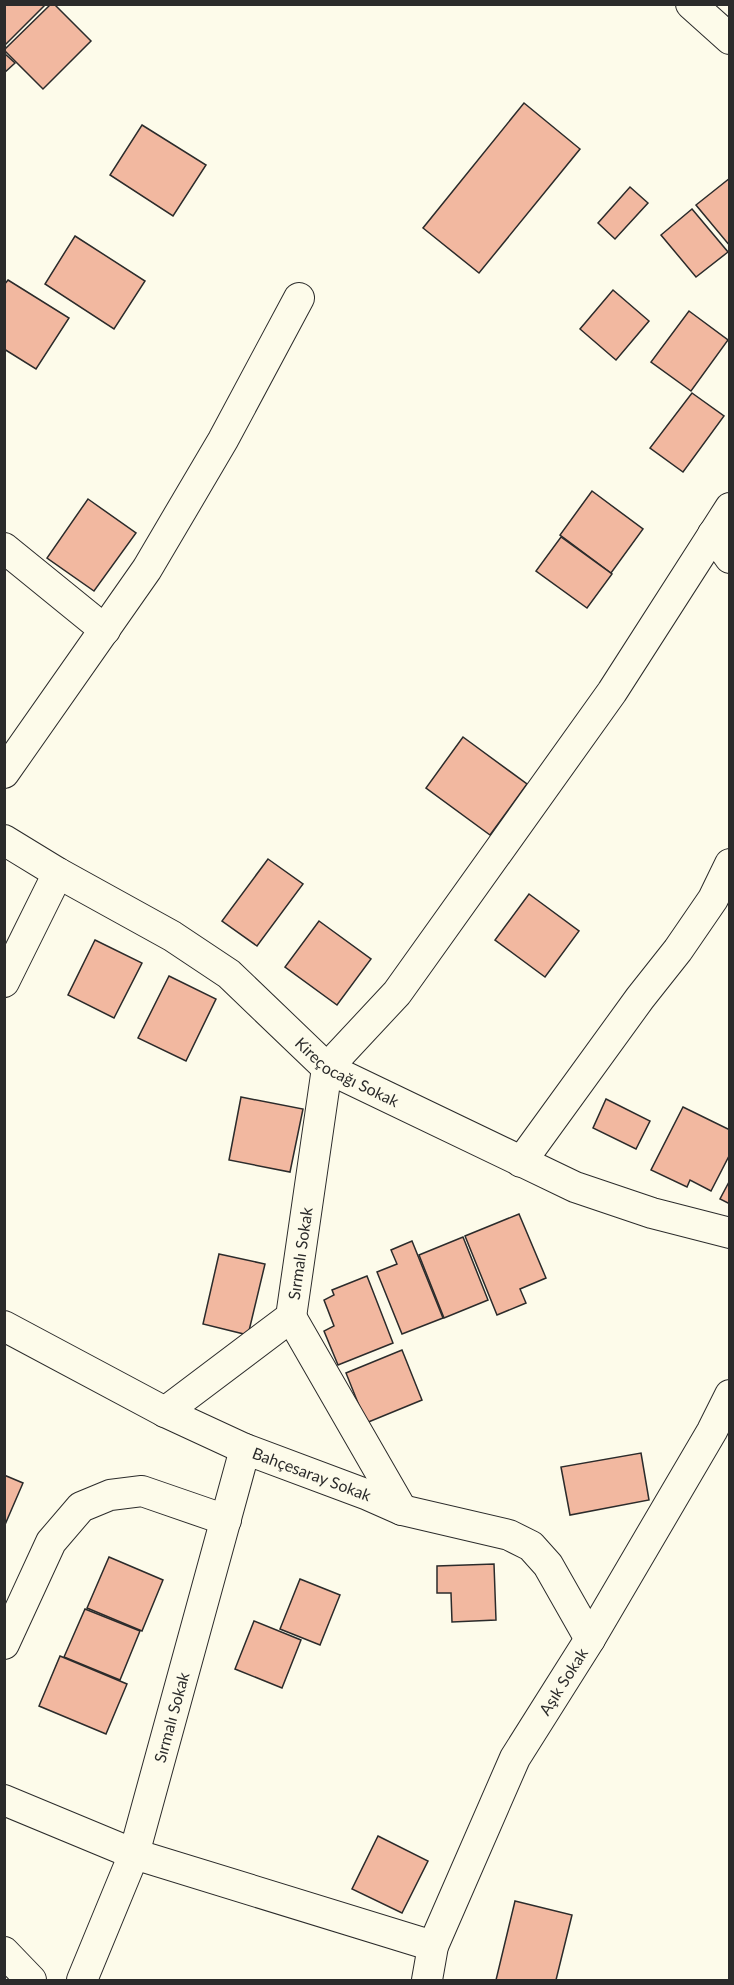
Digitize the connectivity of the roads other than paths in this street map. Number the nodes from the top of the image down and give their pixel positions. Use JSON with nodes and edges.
{"nodes":[{"id":1,"x":691,"y":4,"type":"edge"},
{"id":2,"x":729,"y":39,"type":"edge"},
{"id":3,"x":299,"y":298,"type":"dead end"},
{"id":4,"x":729,"y":508,"type":"edge"},
{"id":5,"x":721,"y":546,"type":"edge"},
{"id":6,"x":4,"y":548,"type":"edge"},
{"id":7,"x":105,"y":630,"type":"junction"},
{"id":8,"x":4,"y":773,"type":"edge"},
{"id":9,"x":4,"y":840,"type":"edge"},
{"id":10,"x":729,"y":864,"type":"edge"},
{"id":11,"x":58,"y":873,"type":"junction"},
{"id":12,"x":4,"y":982,"type":"edge"},
{"id":13,"x":327,"y":1068,"type":"junction"},
{"id":14,"x":520,"y":1162,"type":"junction"},
{"id":15,"x":729,"y":1233,"type":"edge"},
{"id":16,"x":291,"y":1317,"type":"junction"},
{"id":17,"x":4,"y":1326,"type":"edge"},
{"id":18,"x":729,"y":1395,"type":"edge"},
{"id":19,"x":165,"y":1412,"type":"junction"},
{"id":20,"x":245,"y":1449,"type":"junction"},
{"id":21,"x":402,"y":1510,"type":"junction"},
{"id":22,"x":226,"y":1520,"type":"junction"},
{"id":23,"x":590,"y":1639,"type":"junction"},
{"id":24,"x":4,"y":1644,"type":"edge"},
{"id":25,"x":4,"y":1800,"type":"edge"},
{"id":26,"x":134,"y":1854,"type":"junction"},
{"id":27,"x":433,"y":1946,"type":"junction"},
{"id":28,"x":4,"y":1952,"type":"edge"},
{"id":29,"x":31,"y":1980,"type":"edge"},
{"id":30,"x":82,"y":1980,"type":"edge"},
{"id":31,"x":427,"y":1980,"type":"edge"}],
"edges":[{"from":1,"to":2,"type":"street"},
{"from":3,"to":7,"type":"street"},
{"from":4,"to":5,"type":"street"},
{"from":5,"to":13,"type":"street"},
{"from":6,"to":7,"type":"street"},
{"from":7,"to":8,"type":"street"},
{"from":9,"to":11,"type":"street","name":"Kireçocağı Sokak"},
{"from":10,"to":14,"type":"street"},
{"from":11,"to":12,"type":"street"},
{"from":11,"to":13,"type":"street","name":"Kireçocağı Sokak"},
{"from":13,"to":14,"type":"street","name":"Kireçocağı Sokak"},
{"from":13,"to":16,"type":"street","name":"Sırmalı Sokak"},
{"from":14,"to":15,"type":"street","name":"Kireçocağı Sokak"},
{"from":16,"to":19,"type":"street","name":"Sırmalı Sokak"},
{"from":16,"to":21,"type":"street"},
{"from":17,"to":19,"type":"street","name":"Bahçesaray Sokak"},
{"from":18,"to":23,"type":"street","name":"Aşık Sokak"},
{"from":19,"to":20,"type":"street","name":"Bahçesaray Sokak"},
{"from":20,"to":21,"type":"street","name":"Bahçesaray Sokak"},
{"from":20,"to":22,"type":"street","name":"Sırmalı Sokak"},
{"from":21,"to":23,"type":"street","name":"Bahçesaray Sokak"},
{"from":22,"to":24,"type":"street"},
{"from":22,"to":26,"type":"street","name":"Sırmalı Sokak"},
{"from":23,"to":27,"type":"street","name":"Aşık Sokak"},
{"from":25,"to":26,"type":"street"},
{"from":26,"to":27,"type":"street"},
{"from":26,"to":30,"type":"street","name":"Sırmalı Sokak"},
{"from":27,"to":31,"type":"street","name":"Aşık Sokak"},
{"from":28,"to":29,"type":"street"}]}
